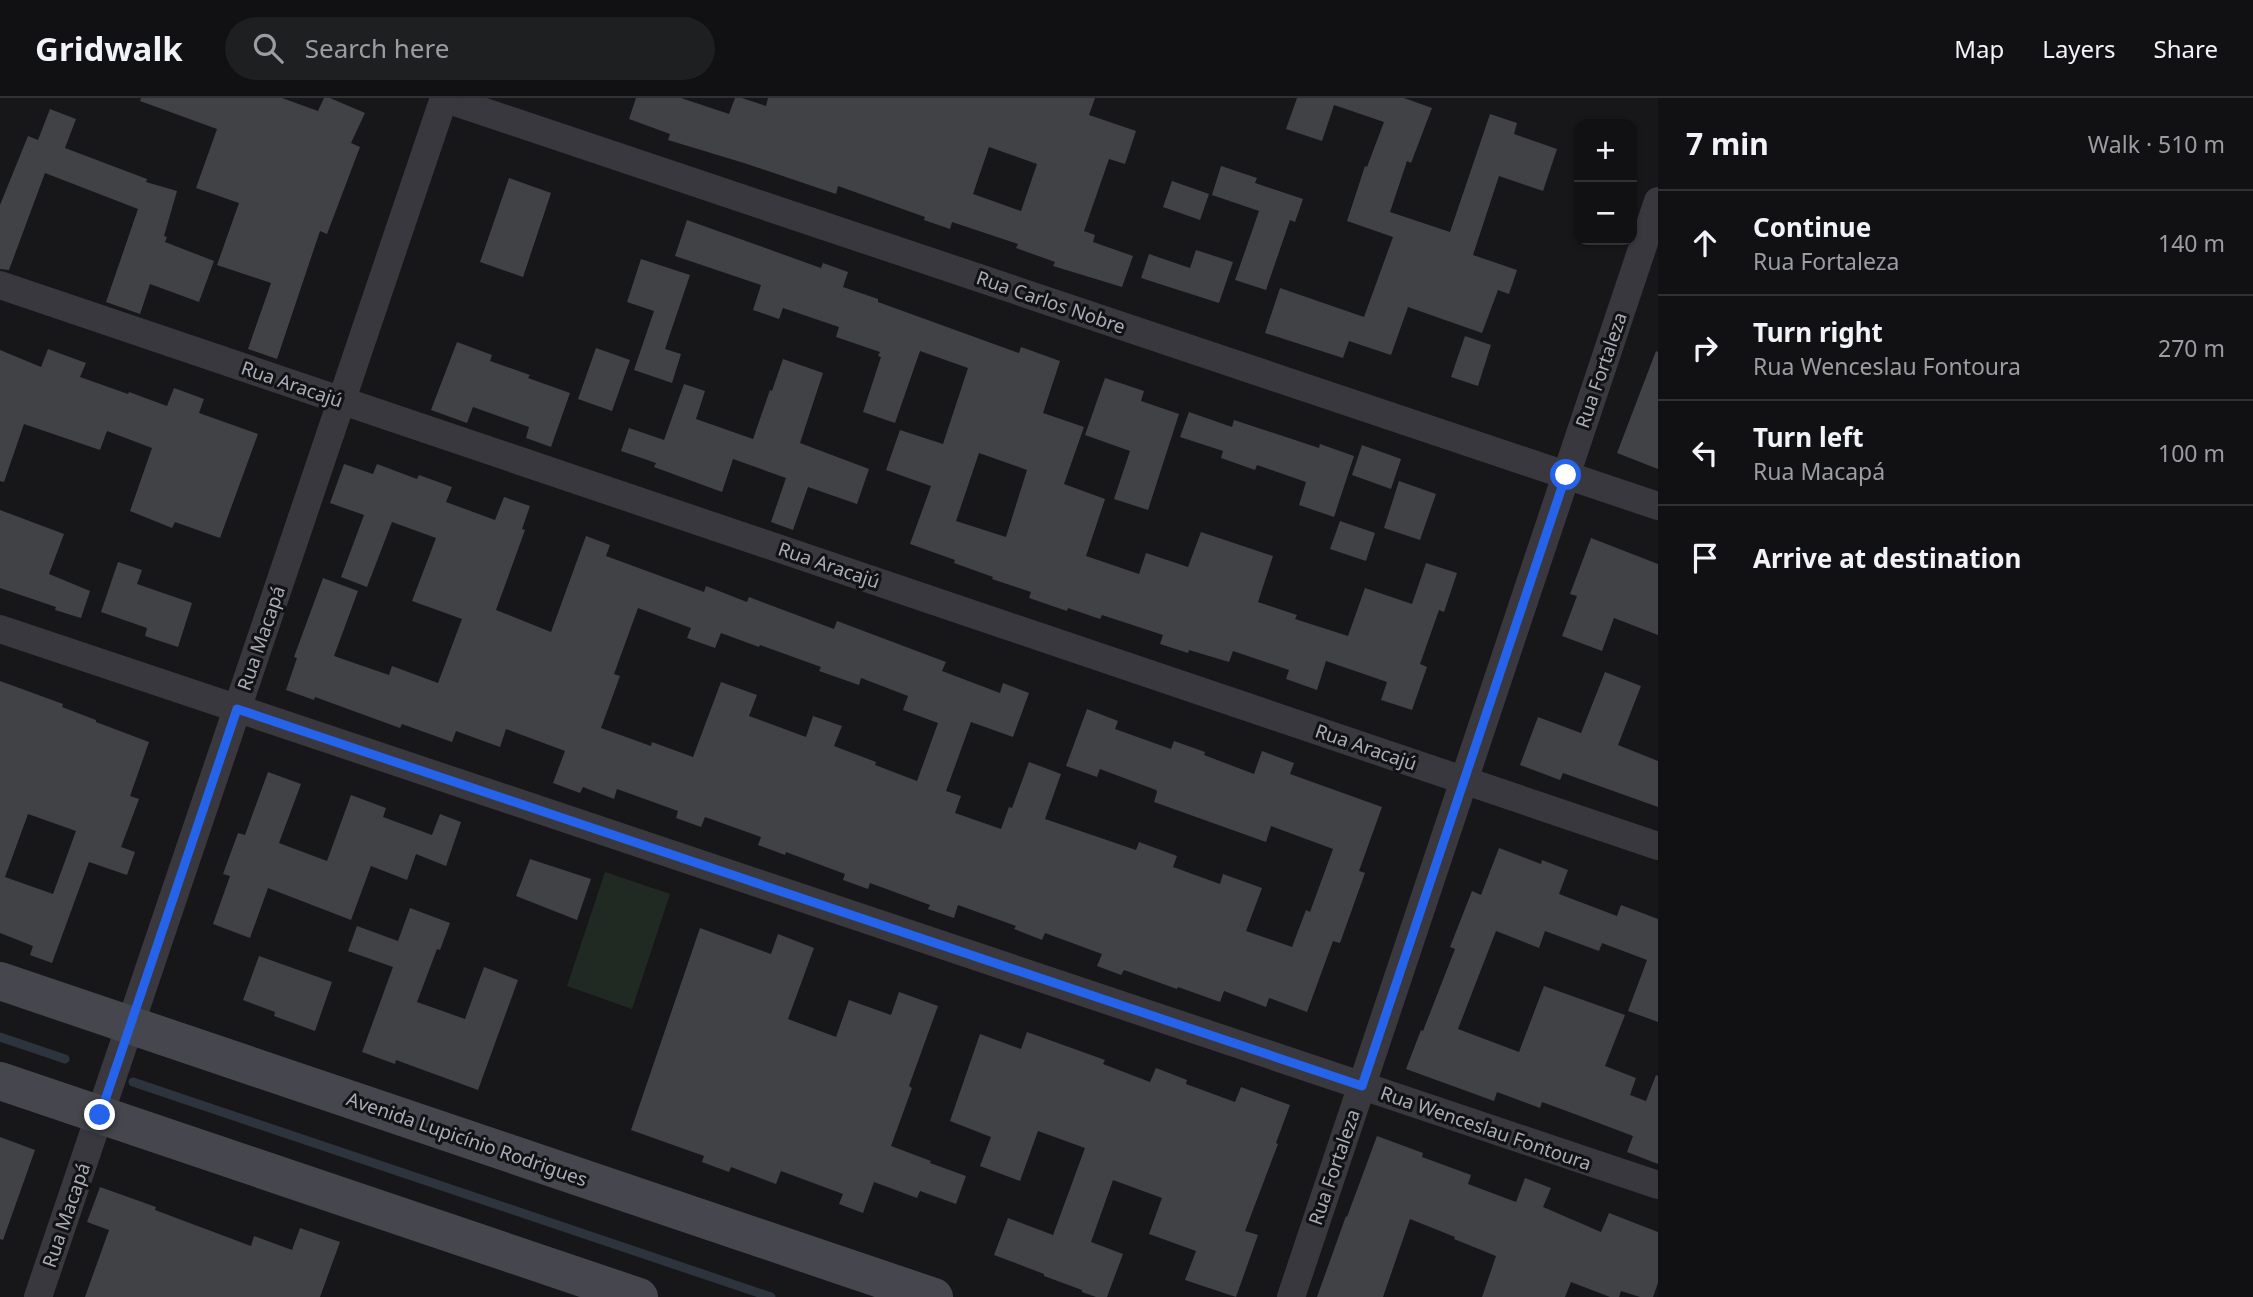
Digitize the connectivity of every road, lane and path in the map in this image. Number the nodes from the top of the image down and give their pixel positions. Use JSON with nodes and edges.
{"nodes":[{"id":1,"x":444,"y":98,"type":"edge"},
{"id":2,"x":1658,"y":201,"type":"edge"},
{"id":3,"x":0,"y":285,"type":"edge"},
{"id":4,"x":342,"y":401,"type":"junction"},
{"id":5,"x":1566,"y":475,"type":"junction"},
{"id":6,"x":1658,"y":506,"type":"edge"},
{"id":7,"x":0,"y":629,"type":"edge"},
{"id":8,"x":237,"y":709,"type":"junction"},
{"id":9,"x":1464,"y":780,"type":"junction"},
{"id":10,"x":1658,"y":846,"type":"edge"},
{"id":11,"x":0,"y":981,"type":"edge"},
{"id":12,"x":130,"y":1025,"type":"junction"},
{"id":13,"x":0,"y":1082,"type":"edge"},
{"id":14,"x":1362,"y":1086,"type":"junction"},
{"id":15,"x":100,"y":1115,"type":"junction"},
{"id":16,"x":1658,"y":1185,"type":"edge"},
{"id":17,"x":38,"y":1297,"type":"edge"},
{"id":18,"x":639,"y":1297,"type":"edge"},
{"id":19,"x":934,"y":1297,"type":"edge"},
{"id":20,"x":1291,"y":1297,"type":"edge"}],
"edges":[{"from":1,"to":4,"type":"street","name":"Rua Macapá"},
{"from":1,"to":5,"type":"street","name":"Rua Carlos Nobre"},
{"from":2,"to":5,"type":"street","name":"Rua Fortaleza"},
{"from":3,"to":4,"type":"street","name":"Rua Aracajú"},
{"from":4,"to":8,"type":"street","name":"Rua Macapá"},
{"from":4,"to":9,"type":"street","name":"Rua Aracajú"},
{"from":5,"to":6,"type":"street","name":"Rua Carlos Nobre"},
{"from":5,"to":9,"type":"street","name":"Rua Fortaleza"},
{"from":7,"to":8,"type":"street","name":"Rua Wenceslau Fontoura"},
{"from":8,"to":12,"type":"street","name":"Rua Macapá"},
{"from":8,"to":14,"type":"street","name":"Rua Wenceslau Fontoura"},
{"from":9,"to":10,"type":"street","name":"Rua Aracajú"},
{"from":9,"to":14,"type":"street","name":"Rua Fortaleza"},
{"from":11,"to":12,"type":"street","name":"Avenida Lupicínio Rodrigues"},
{"from":12,"to":15,"type":"street","name":"Rua Macapá"},
{"from":12,"to":19,"type":"street","name":"Avenida Lupicínio Rodrigues"},
{"from":13,"to":15,"type":"street"},
{"from":14,"to":16,"type":"street","name":"Rua Wenceslau Fontoura"},
{"from":14,"to":20,"type":"street","name":"Rua Fortaleza"},
{"from":15,"to":17,"type":"street","name":"Rua Macapá"},
{"from":15,"to":18,"type":"street"}]}
